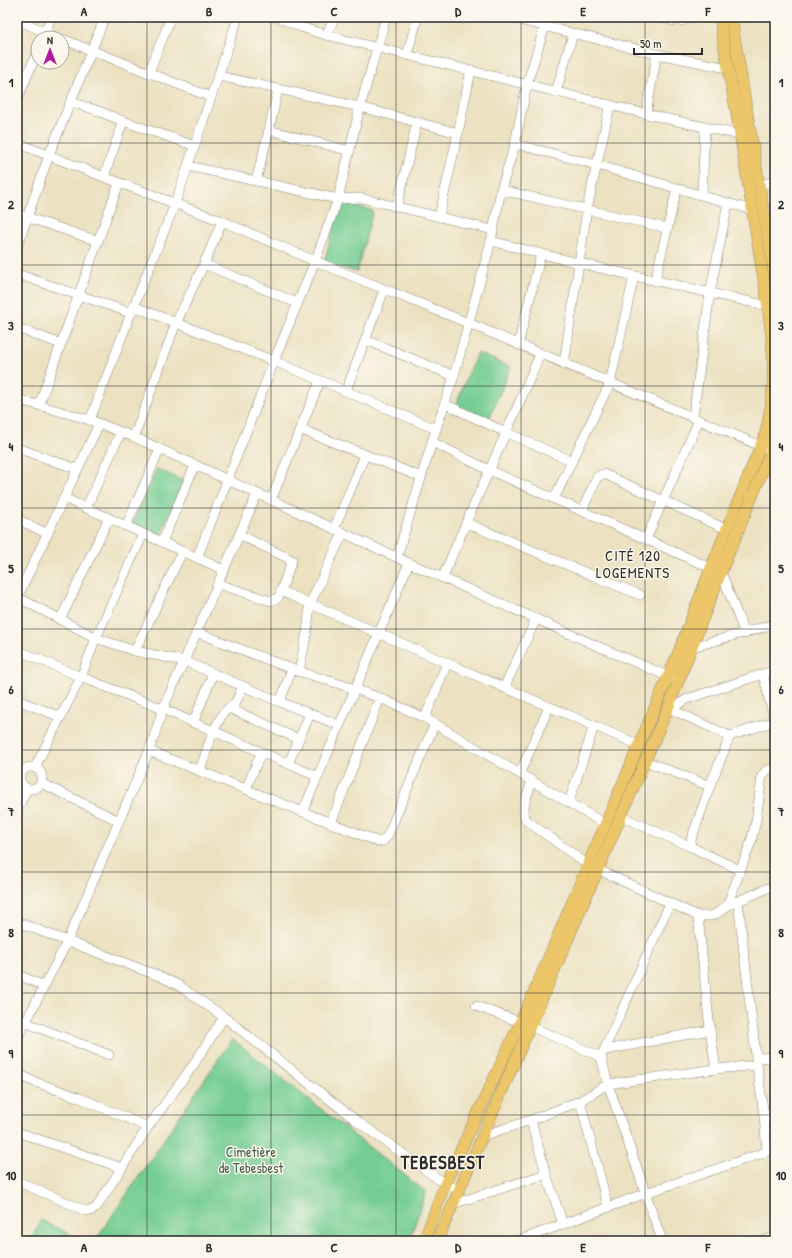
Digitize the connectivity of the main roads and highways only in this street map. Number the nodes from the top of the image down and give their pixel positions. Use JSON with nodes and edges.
{"nodes":[{"id":1,"x":720,"y":17,"type":"edge"},
{"id":2,"x":731,"y":17,"type":"edge"},
{"id":3,"x":745,"y":134,"type":"junction"},
{"id":4,"x":771,"y":225,"type":"edge"},
{"id":5,"x":775,"y":278,"type":"edge"},
{"id":6,"x":775,"y":435,"type":"edge"},
{"id":7,"x":773,"y":452,"type":"edge"},
{"id":8,"x":592,"y":868,"type":"junction"},
{"id":9,"x":525,"y":1024,"type":"junction"},
{"id":10,"x":424,"y":1241,"type":"edge"},
{"id":11,"x":437,"y":1241,"type":"edge"}],
"edges":[{"from":1,"to":3,"type":"main road"},
{"from":2,"to":3,"type":"main road"},
{"from":3,"to":4,"type":"main road"},
{"from":3,"to":8,"type":"main road"},
{"from":4,"to":5,"type":"main road"},
{"from":6,"to":7,"type":"main road"},
{"from":7,"to":8,"type":"main road"},
{"from":8,"to":9,"type":"main road"},
{"from":9,"to":10,"type":"main road"},
{"from":9,"to":11,"type":"main road"}]}
